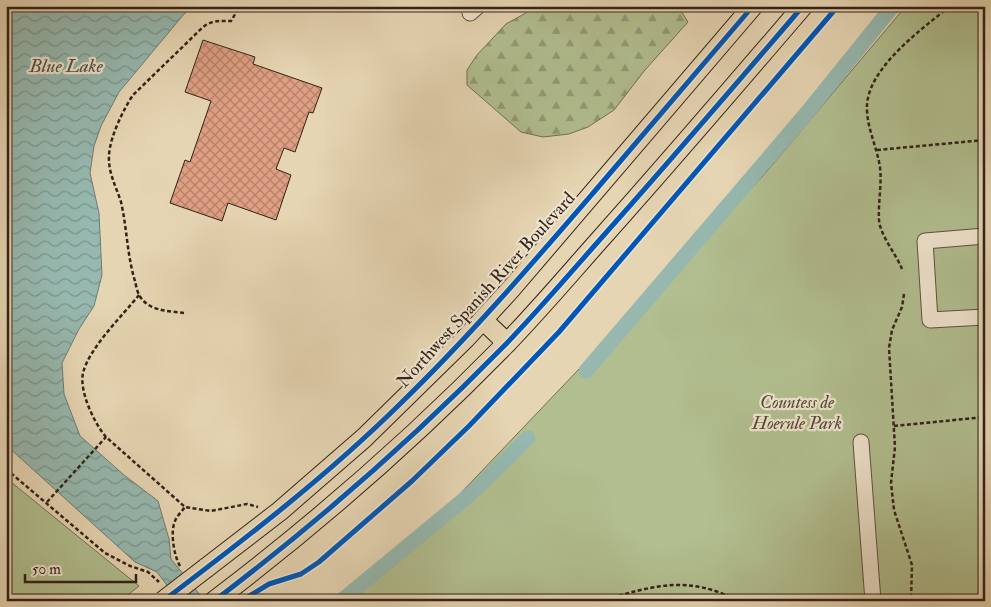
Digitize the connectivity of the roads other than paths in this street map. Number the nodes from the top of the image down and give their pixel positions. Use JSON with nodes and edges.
{"nodes":[{"id":1,"x":753,"y":6,"type":"edge"},
{"id":2,"x":803,"y":6,"type":"edge"},
{"id":3,"x":985,"y":236,"type":"edge"},
{"id":4,"x":985,"y":317,"type":"edge"},
{"id":5,"x":483,"y":320,"type":"junction"},
{"id":6,"x":466,"y":338,"type":"junction"},
{"id":7,"x":507,"y":343,"type":"junction"},
{"id":8,"x":490,"y":360,"type":"junction"},
{"id":9,"x":861,"y":442,"type":"dead end"},
{"id":10,"x":219,"y":597,"type":"edge"},
{"id":11,"x":163,"y":601,"type":"edge"},
{"id":12,"x":873,"y":601,"type":"edge"}],
"edges":[{"from":1,"to":5,"type":"main road","name":"Northwest Spanish River Boulevard"},
{"from":2,"to":7,"type":"main road"},
{"from":3,"to":4,"type":"lane"},
{"from":5,"to":6,"type":"main road","name":"Northwest Spanish River Boulevard"},
{"from":5,"to":7,"type":"main road"},
{"from":6,"to":8,"type":"main road"},
{"from":6,"to":11,"type":"main road","name":"Northwest Spanish River Boulevard","bridge":true},
{"from":7,"to":8,"type":"main road"},
{"from":8,"to":10,"type":"main road"},
{"from":9,"to":12,"type":"lane"}]}
